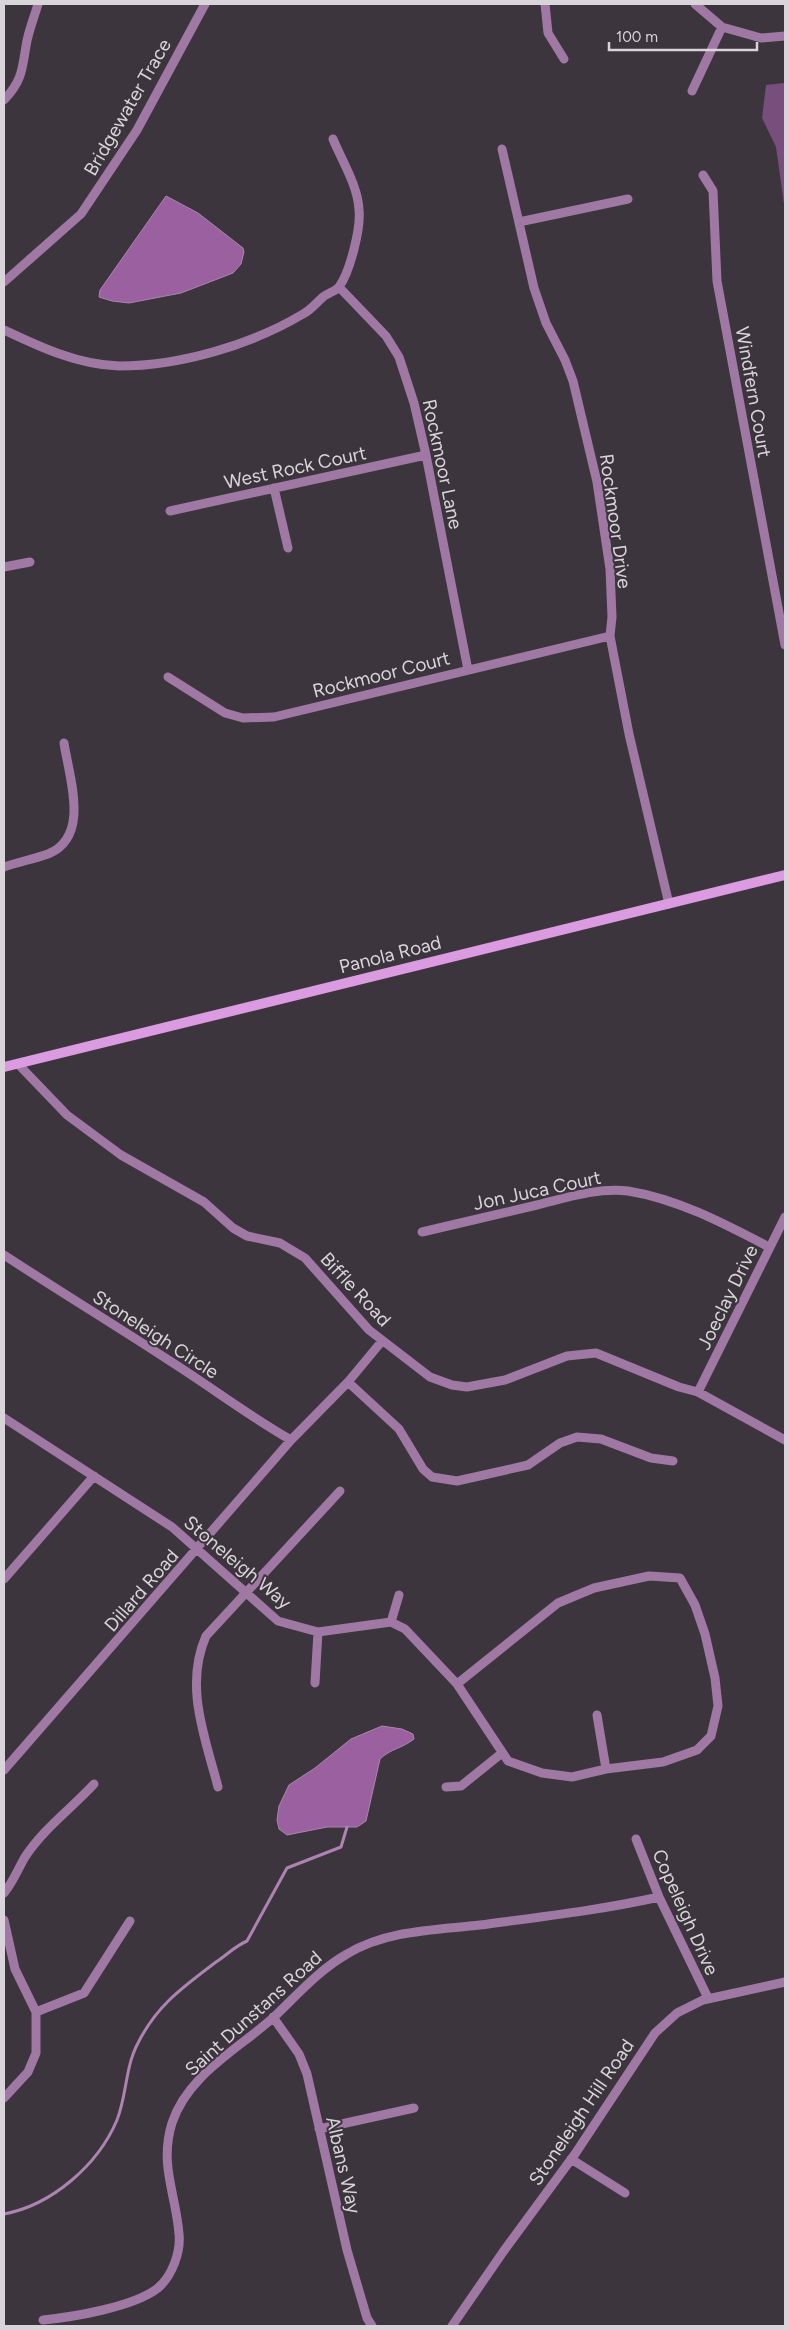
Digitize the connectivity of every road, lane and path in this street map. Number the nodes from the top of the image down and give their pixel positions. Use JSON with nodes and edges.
{"nodes":[{"id":1,"x":38,"y":4,"type":"edge"},
{"id":2,"x":205,"y":4,"type":"edge"},
{"id":3,"x":545,"y":4,"type":"edge"},
{"id":4,"x":695,"y":4,"type":"edge"},
{"id":5,"x":722,"y":27,"type":"junction"},
{"id":6,"x":785,"y":36,"type":"edge"},
{"id":7,"x":564,"y":60,"type":"dead end"},
{"id":8,"x":692,"y":90,"type":"dead end"},
{"id":9,"x":4,"y":100,"type":"edge"},
{"id":10,"x":334,"y":139,"type":"dead end"},
{"id":11,"x":502,"y":149,"type":"dead end"},
{"id":12,"x":703,"y":175,"type":"dead end"},
{"id":13,"x":628,"y":199,"type":"dead end"},
{"id":14,"x":518,"y":222,"type":"junction"},
{"id":15,"x":4,"y":282,"type":"edge"},
{"id":16,"x":339,"y":287,"type":"junction"},
{"id":17,"x":4,"y":330,"type":"edge"},
{"id":18,"x":426,"y":455,"type":"junction"},
{"id":19,"x":274,"y":488,"type":"junction"},
{"id":20,"x":170,"y":511,"type":"dead end"},
{"id":21,"x":288,"y":548,"type":"dead end"},
{"id":22,"x":30,"y":562,"type":"dead end"},
{"id":23,"x":4,"y":567,"type":"edge"},
{"id":24,"x":610,"y":636,"type":"junction"},
{"id":25,"x":785,"y":645,"type":"edge"},
{"id":26,"x":468,"y":670,"type":"junction"},
{"id":27,"x":168,"y":677,"type":"dead end"},
{"id":28,"x":64,"y":743,"type":"dead end"},
{"id":29,"x":4,"y":866,"type":"edge"},
{"id":30,"x":785,"y":875,"type":"edge"},
{"id":31,"x":669,"y":904,"type":"junction"},
{"id":32,"x":18,"y":1064,"type":"junction"},
{"id":33,"x":4,"y":1067,"type":"edge"},
{"id":34,"x":785,"y":1217,"type":"edge"},
{"id":35,"x":422,"y":1232,"type":"dead end"},
{"id":36,"x":769,"y":1247,"type":"junction"},
{"id":37,"x":4,"y":1255,"type":"edge"},
{"id":38,"x":382,"y":1341,"type":"junction"},
{"id":39,"x":348,"y":1382,"type":"junction"},
{"id":40,"x":698,"y":1392,"type":"junction"},
{"id":41,"x":4,"y":1418,"type":"edge"},
{"id":42,"x":291,"y":1440,"type":"junction"},
{"id":43,"x":785,"y":1440,"type":"edge"},
{"id":44,"x":673,"y":1461,"type":"dead end"},
{"id":45,"x":94,"y":1476,"type":"junction"},
{"id":46,"x":340,"y":1491,"type":"dead end"},
{"id":47,"x":198,"y":1549,"type":"junction"},
{"id":48,"x":4,"y":1579,"type":"edge"},
{"id":49,"x":247,"y":1592,"type":"junction"},
{"id":50,"x":399,"y":1595,"type":"dead end"},
{"id":51,"x":391,"y":1622,"type":"junction"},
{"id":52,"x":318,"y":1632,"type":"junction"},
{"id":53,"x":315,"y":1683,"type":"dead end"},
{"id":54,"x":457,"y":1684,"type":"junction"},
{"id":55,"x":597,"y":1715,"type":"dead end"},
{"id":56,"x":502,"y":1753,"type":"junction"},
{"id":57,"x":606,"y":1769,"type":"junction"},
{"id":58,"x":4,"y":1770,"type":"edge"},
{"id":59,"x":94,"y":1784,"type":"dead end"},
{"id":60,"x":218,"y":1787,"type":"dead end"},
{"id":61,"x":446,"y":1787,"type":"dead end"},
{"id":62,"x":636,"y":1839,"type":"dead end"},
{"id":63,"x":4,"y":1893,"type":"edge"},
{"id":64,"x":659,"y":1897,"type":"junction"},
{"id":65,"x":4,"y":1920,"type":"edge"},
{"id":66,"x":130,"y":1921,"type":"dead end"},
{"id":67,"x":785,"y":1982,"type":"edge"},
{"id":68,"x":708,"y":1998,"type":"junction"},
{"id":69,"x":36,"y":2012,"type":"junction"},
{"id":70,"x":273,"y":2018,"type":"junction"},
{"id":71,"x":4,"y":2098,"type":"edge"},
{"id":72,"x":414,"y":2108,"type":"dead end"},
{"id":73,"x":319,"y":2129,"type":"junction"},
{"id":74,"x":572,"y":2159,"type":"junction"},
{"id":75,"x":625,"y":2193,"type":"dead end"},
{"id":76,"x":42,"y":2320,"type":"dead end"},
{"id":77,"x":372,"y":2326,"type":"edge"},
{"id":78,"x":452,"y":2326,"type":"edge"}],
"edges":[{"from":1,"to":9,"type":"street"},
{"from":2,"to":15,"type":"street","name":"Bridgewater Trace"},
{"from":3,"to":7,"type":"street"},
{"from":4,"to":5,"type":"street"},
{"from":5,"to":6,"type":"street"},
{"from":5,"to":8,"type":"street"},
{"from":10,"to":16,"type":"street"},
{"from":11,"to":14,"type":"street","name":"Rockmoor Drive"},
{"from":12,"to":25,"type":"street","name":"Windfern Court"},
{"from":13,"to":14,"type":"street"},
{"from":14,"to":24,"type":"street","name":"Rockmoor Drive"},
{"from":16,"to":17,"type":"street"},
{"from":16,"to":18,"type":"street","name":"Rockmoor Lane"},
{"from":18,"to":19,"type":"street","name":"West Rock Court"},
{"from":18,"to":26,"type":"street","name":"Rockmoor Lane"},
{"from":19,"to":20,"type":"street","name":"West Rock Court"},
{"from":19,"to":21,"type":"street"},
{"from":22,"to":23,"type":"street"},
{"from":24,"to":26,"type":"street","name":"Rockmoor Court"},
{"from":24,"to":31,"type":"street","name":"Rockmoor Drive"},
{"from":26,"to":27,"type":"street","name":"Rockmoor Court"},
{"from":28,"to":29,"type":"street"},
{"from":30,"to":31,"type":"main road","name":"Panola Road"},
{"from":31,"to":32,"type":"main road","name":"Panola Road"},
{"from":32,"to":33,"type":"main road","name":"Panola Road"},
{"from":32,"to":38,"type":"street","name":"Biffle Road"},
{"from":34,"to":36,"type":"street","name":"Joeclay Drive"},
{"from":35,"to":36,"type":"street","name":"Jon Juca Court"},
{"from":36,"to":40,"type":"street","name":"Joeclay Drive"},
{"from":37,"to":42,"type":"street","name":"Stoneleigh Circle"},
{"from":38,"to":39,"type":"street","name":"Dillard Road"},
{"from":38,"to":40,"type":"street","name":"Biffle Road"},
{"from":39,"to":42,"type":"street","name":"Dillard Road"},
{"from":39,"to":44,"type":"street"},
{"from":40,"to":43,"type":"street","name":"Biffle Road"},
{"from":41,"to":45,"type":"street","name":"Stoneleigh Way"},
{"from":42,"to":47,"type":"street","name":"Dillard Road"},
{"from":45,"to":47,"type":"street","name":"Stoneleigh Way"},
{"from":45,"to":48,"type":"street"},
{"from":46,"to":49,"type":"street"},
{"from":47,"to":49,"type":"street","name":"Stoneleigh Way"},
{"from":47,"to":58,"type":"street","name":"Dillard Road"},
{"from":49,"to":52,"type":"street","name":"Stoneleigh Way"},
{"from":49,"to":60,"type":"street"},
{"from":50,"to":51,"type":"street"},
{"from":51,"to":52,"type":"street","name":"Stoneleigh Way"},
{"from":51,"to":54,"type":"street"},
{"from":52,"to":53,"type":"street"},
{"from":54,"to":56,"type":"street"},
{"from":54,"to":57,"type":"street"},
{"from":55,"to":57,"type":"street"},
{"from":56,"to":57,"type":"street"},
{"from":56,"to":61,"type":"street"},
{"from":59,"to":63,"type":"street"},
{"from":62,"to":64,"type":"street","name":"Copeleigh Drive"},
{"from":64,"to":68,"type":"street","name":"Copeleigh Drive"},
{"from":64,"to":70,"type":"street","name":"Saint Dunstans Road"},
{"from":65,"to":69,"type":"street"},
{"from":66,"to":69,"type":"street"},
{"from":67,"to":68,"type":"street","name":"Stoneleigh Hill Road"},
{"from":68,"to":74,"type":"street","name":"Stoneleigh Hill Road"},
{"from":69,"to":71,"type":"street"},
{"from":70,"to":73,"type":"street","name":"Albans Way"},
{"from":70,"to":76,"type":"street","name":"Saint Dunstans Road"},
{"from":72,"to":73,"type":"street"},
{"from":73,"to":77,"type":"street","name":"Albans Way"},
{"from":74,"to":75,"type":"street"},
{"from":74,"to":78,"type":"street","name":"Stoneleigh Hill Road"}]}
